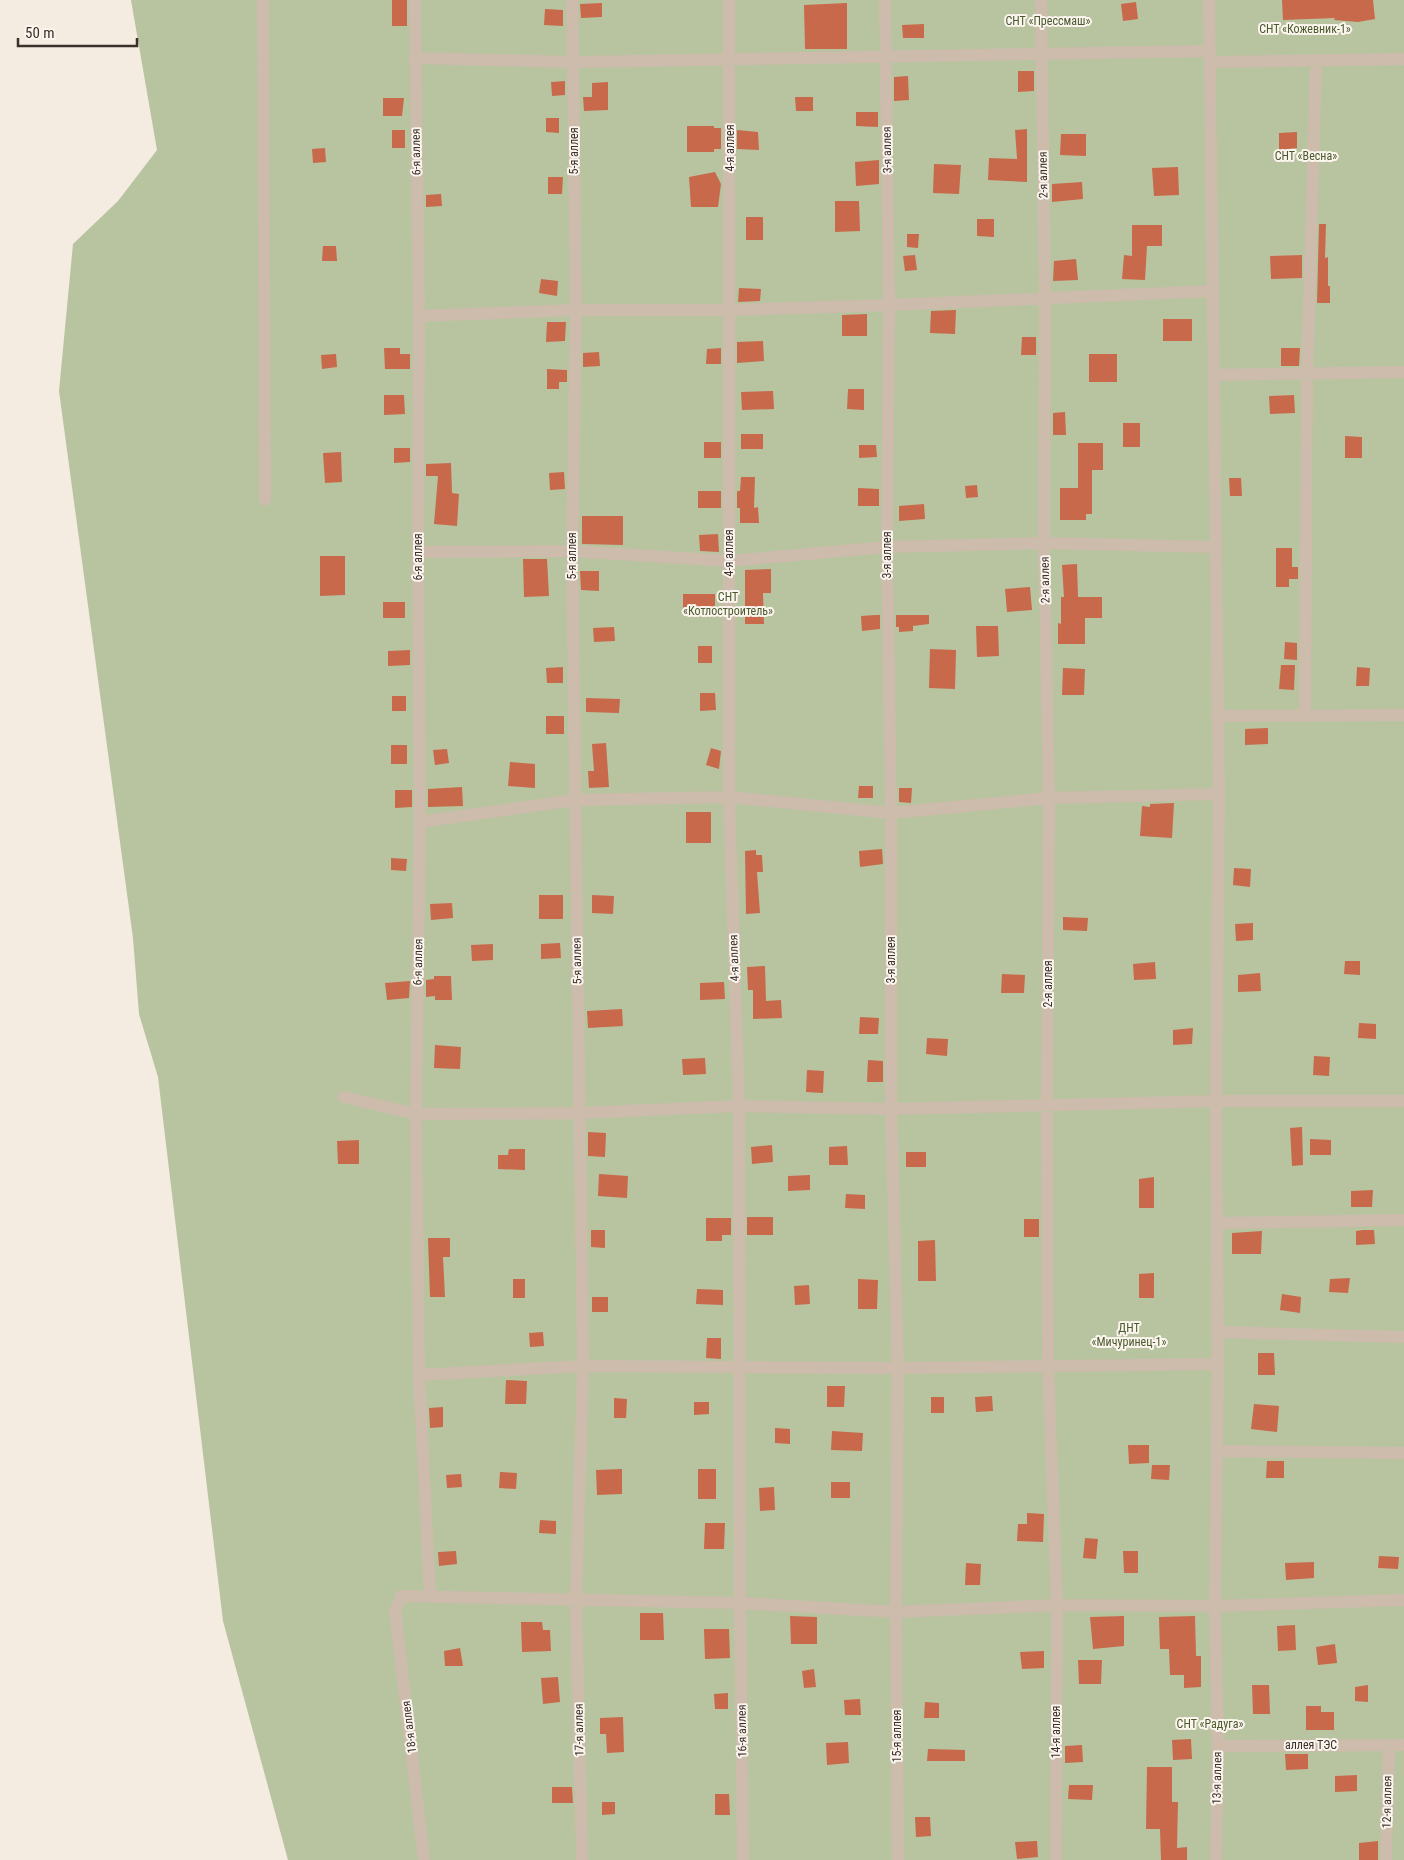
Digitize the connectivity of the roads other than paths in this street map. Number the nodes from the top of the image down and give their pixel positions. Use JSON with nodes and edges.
{"nodes":[{"id":1,"x":263,"y":0,"type":"edge"},
{"id":2,"x":414,"y":0,"type":"edge"},
{"id":3,"x":572,"y":0,"type":"edge"},
{"id":4,"x":729,"y":0,"type":"edge"},
{"id":5,"x":884,"y":0,"type":"edge"},
{"id":6,"x":1041,"y":0,"type":"edge"},
{"id":7,"x":1209,"y":0,"type":"edge"},
{"id":8,"x":1041,"y":53,"type":"junction"},
{"id":9,"x":885,"y":55,"type":"junction"},
{"id":10,"x":1210,"y":56,"type":"junction"},
{"id":11,"x":414,"y":58,"type":"junction"},
{"id":12,"x":1404,"y":59,"type":"edge"},
{"id":13,"x":729,"y":60,"type":"junction"},
{"id":14,"x":1316,"y":61,"type":"junction"},
{"id":15,"x":574,"y":62,"type":"junction"},
{"id":16,"x":1213,"y":291,"type":"junction"},
{"id":17,"x":1045,"y":300,"type":"junction"},
{"id":18,"x":889,"y":305,"type":"junction"},
{"id":19,"x":576,"y":310,"type":"junction"},
{"id":20,"x":730,"y":310,"type":"junction"},
{"id":21,"x":419,"y":316,"type":"junction"},
{"id":22,"x":1404,"y":372,"type":"edge"},
{"id":23,"x":1307,"y":373,"type":"junction"},
{"id":24,"x":1214,"y":375,"type":"junction"},
{"id":25,"x":265,"y":500,"type":"dead end"},
{"id":26,"x":1044,"y":543,"type":"junction"},
{"id":27,"x":887,"y":547,"type":"junction"},
{"id":28,"x":1216,"y":547,"type":"junction"},
{"id":29,"x":572,"y":551,"type":"junction"},
{"id":30,"x":418,"y":552,"type":"junction"},
{"id":31,"x":729,"y":561,"type":"junction"},
{"id":32,"x":1305,"y":715,"type":"junction"},
{"id":33,"x":1404,"y":715,"type":"edge"},
{"id":34,"x":1217,"y":716,"type":"junction"},
{"id":35,"x":1219,"y":794,"type":"junction"},
{"id":36,"x":729,"y":797,"type":"junction"},
{"id":37,"x":1049,"y":798,"type":"junction"},
{"id":38,"x":575,"y":800,"type":"junction"},
{"id":39,"x":891,"y":813,"type":"junction"},
{"id":40,"x":420,"y":822,"type":"junction"},
{"id":41,"x":344,"y":1097,"type":"dead end"},
{"id":42,"x":1216,"y":1101,"type":"junction"},
{"id":43,"x":1404,"y":1101,"type":"edge"},
{"id":44,"x":739,"y":1106,"type":"junction"},
{"id":45,"x":1047,"y":1106,"type":"junction"},
{"id":46,"x":891,"y":1109,"type":"junction"},
{"id":47,"x":579,"y":1113,"type":"junction"},
{"id":48,"x":416,"y":1114,"type":"junction"},
{"id":49,"x":1404,"y":1220,"type":"edge"},
{"id":50,"x":1218,"y":1223,"type":"junction"},
{"id":51,"x":1218,"y":1332,"type":"junction"},
{"id":52,"x":1404,"y":1336,"type":"edge"},
{"id":53,"x":1218,"y":1364,"type":"junction"},
{"id":54,"x":583,"y":1366,"type":"junction"},
{"id":55,"x":740,"y":1366,"type":"junction"},
{"id":56,"x":1048,"y":1366,"type":"junction"},
{"id":57,"x":898,"y":1368,"type":"junction"},
{"id":58,"x":419,"y":1375,"type":"junction"},
{"id":59,"x":1218,"y":1451,"type":"junction"},
{"id":60,"x":1404,"y":1453,"type":"edge"},
{"id":61,"x":430,"y":1596,"type":"junction"},
{"id":62,"x":576,"y":1600,"type":"junction"},
{"id":63,"x":1404,"y":1600,"type":"edge"},
{"id":64,"x":740,"y":1603,"type":"junction"},
{"id":65,"x":1056,"y":1605,"type":"junction"},
{"id":66,"x":1215,"y":1606,"type":"junction"},
{"id":67,"x":896,"y":1612,"type":"junction"},
{"id":68,"x":1389,"y":1744,"type":"junction"},
{"id":69,"x":1404,"y":1745,"type":"edge"},
{"id":70,"x":1218,"y":1746,"type":"junction"},
{"id":71,"x":424,"y":1860,"type":"edge"},
{"id":72,"x":582,"y":1860,"type":"edge"},
{"id":73,"x":743,"y":1860,"type":"edge"},
{"id":74,"x":898,"y":1860,"type":"edge"},
{"id":75,"x":1056,"y":1860,"type":"edge"},
{"id":76,"x":1216,"y":1860,"type":"edge"},
{"id":77,"x":1386,"y":1860,"type":"edge"}],
"edges":[{"from":1,"to":25,"type":"street"},
{"from":2,"to":11,"type":"street","name":"6-я аллея"},
{"from":3,"to":15,"type":"street","name":"5-я аллея"},
{"from":4,"to":13,"type":"street","name":"4-я аллея"},
{"from":5,"to":9,"type":"street","name":"3-я аллея"},
{"from":6,"to":8,"type":"street","name":"2-я аллея"},
{"from":7,"to":10,"type":"street","name":"13-я аллея"},
{"from":8,"to":9,"type":"street"},
{"from":8,"to":10,"type":"street"},
{"from":8,"to":17,"type":"street","name":"2-я аллея"},
{"from":9,"to":13,"type":"street"},
{"from":9,"to":18,"type":"street","name":"3-я аллея"},
{"from":10,"to":14,"type":"street"},
{"from":10,"to":16,"type":"street","name":"13-я аллея"},
{"from":11,"to":15,"type":"street"},
{"from":11,"to":21,"type":"street","name":"6-я аллея"},
{"from":12,"to":14,"type":"street"},
{"from":13,"to":15,"type":"street"},
{"from":13,"to":20,"type":"street","name":"4-я аллея"},
{"from":14,"to":23,"type":"street"},
{"from":15,"to":19,"type":"street","name":"5-я аллея"},
{"from":16,"to":17,"type":"street"},
{"from":16,"to":24,"type":"street","name":"13-я аллея"},
{"from":17,"to":18,"type":"street"},
{"from":17,"to":26,"type":"street","name":"2-я аллея"},
{"from":18,"to":20,"type":"street"},
{"from":18,"to":27,"type":"street","name":"3-я аллея"},
{"from":19,"to":20,"type":"street"},
{"from":19,"to":21,"type":"street"},
{"from":19,"to":29,"type":"street","name":"5-я аллея"},
{"from":20,"to":31,"type":"street","name":"4-я аллея"},
{"from":21,"to":30,"type":"street","name":"6-я аллея"},
{"from":22,"to":23,"type":"street"},
{"from":23,"to":24,"type":"street"},
{"from":23,"to":32,"type":"street"},
{"from":24,"to":28,"type":"street","name":"13-я аллея"},
{"from":26,"to":27,"type":"street"},
{"from":26,"to":28,"type":"street"},
{"from":26,"to":37,"type":"street","name":"2-я аллея"},
{"from":27,"to":31,"type":"street"},
{"from":27,"to":39,"type":"street","name":"3-я аллея"},
{"from":28,"to":34,"type":"street","name":"13-я аллея"},
{"from":29,"to":30,"type":"street"},
{"from":29,"to":31,"type":"street"},
{"from":29,"to":38,"type":"street","name":"5-я аллея"},
{"from":30,"to":40,"type":"street","name":"6-я аллея"},
{"from":31,"to":36,"type":"street","name":"4-я аллея"},
{"from":32,"to":33,"type":"street"},
{"from":32,"to":34,"type":"street"},
{"from":34,"to":35,"type":"street","name":"13-я аллея"},
{"from":35,"to":37,"type":"street"},
{"from":35,"to":42,"type":"street","name":"13-я аллея"},
{"from":36,"to":38,"type":"street"},
{"from":36,"to":39,"type":"street"},
{"from":36,"to":44,"type":"street","name":"4-я аллея"},
{"from":37,"to":39,"type":"street"},
{"from":37,"to":45,"type":"street","name":"2-я аллея"},
{"from":38,"to":40,"type":"street"},
{"from":38,"to":47,"type":"street","name":"5-я аллея"},
{"from":39,"to":46,"type":"street","name":"3-я аллея"},
{"from":40,"to":48,"type":"street","name":"6-я аллея"},
{"from":41,"to":48,"type":"street"},
{"from":42,"to":43,"type":"street"},
{"from":42,"to":45,"type":"street"},
{"from":42,"to":50,"type":"street","name":"13-я аллея"},
{"from":44,"to":46,"type":"street"},
{"from":44,"to":47,"type":"street"},
{"from":44,"to":55,"type":"street","name":"4-я аллея"},
{"from":45,"to":46,"type":"street"},
{"from":45,"to":56,"type":"street","name":"2-я аллея"},
{"from":46,"to":57,"type":"street","name":"3-я аллея"},
{"from":47,"to":48,"type":"street"},
{"from":47,"to":54,"type":"street","name":"5-я аллея"},
{"from":48,"to":58,"type":"street","name":"6-я аллея"},
{"from":49,"to":50,"type":"street"},
{"from":50,"to":51,"type":"street","name":"13-я аллея"},
{"from":51,"to":52,"type":"street"},
{"from":51,"to":53,"type":"street","name":"13-я аллея"},
{"from":53,"to":56,"type":"street"},
{"from":53,"to":59,"type":"street","name":"13-я аллея"},
{"from":54,"to":55,"type":"street"},
{"from":54,"to":58,"type":"street"},
{"from":54,"to":62,"type":"street","name":"17-я аллея"},
{"from":55,"to":57,"type":"street"},
{"from":55,"to":64,"type":"street","name":"16-я аллея"},
{"from":56,"to":57,"type":"street"},
{"from":56,"to":65,"type":"street","name":"14-я аллея"},
{"from":57,"to":67,"type":"street","name":"15-я аллея"},
{"from":58,"to":61,"type":"street","name":"6-я аллея"},
{"from":59,"to":60,"type":"street"},
{"from":59,"to":66,"type":"street","name":"13-я аллея"},
{"from":61,"to":62,"type":"street"},
{"from":61,"to":71,"type":"street","name":"18-я аллея"},
{"from":62,"to":64,"type":"street"},
{"from":62,"to":72,"type":"street","name":"17-я аллея"},
{"from":63,"to":66,"type":"street"},
{"from":64,"to":67,"type":"street"},
{"from":64,"to":73,"type":"street","name":"16-я аллея"},
{"from":65,"to":66,"type":"street"},
{"from":65,"to":67,"type":"street"},
{"from":65,"to":75,"type":"street","name":"14-я аллея"},
{"from":66,"to":70,"type":"street","name":"13-я аллея"},
{"from":67,"to":74,"type":"street","name":"15-я аллея"},
{"from":68,"to":69,"type":"street","name":"аллея ТЭС"},
{"from":68,"to":70,"type":"street","name":"аллея ТЭС"},
{"from":68,"to":77,"type":"street","name":"12-я аллея"},
{"from":70,"to":76,"type":"street","name":"13-я аллея"}]}
